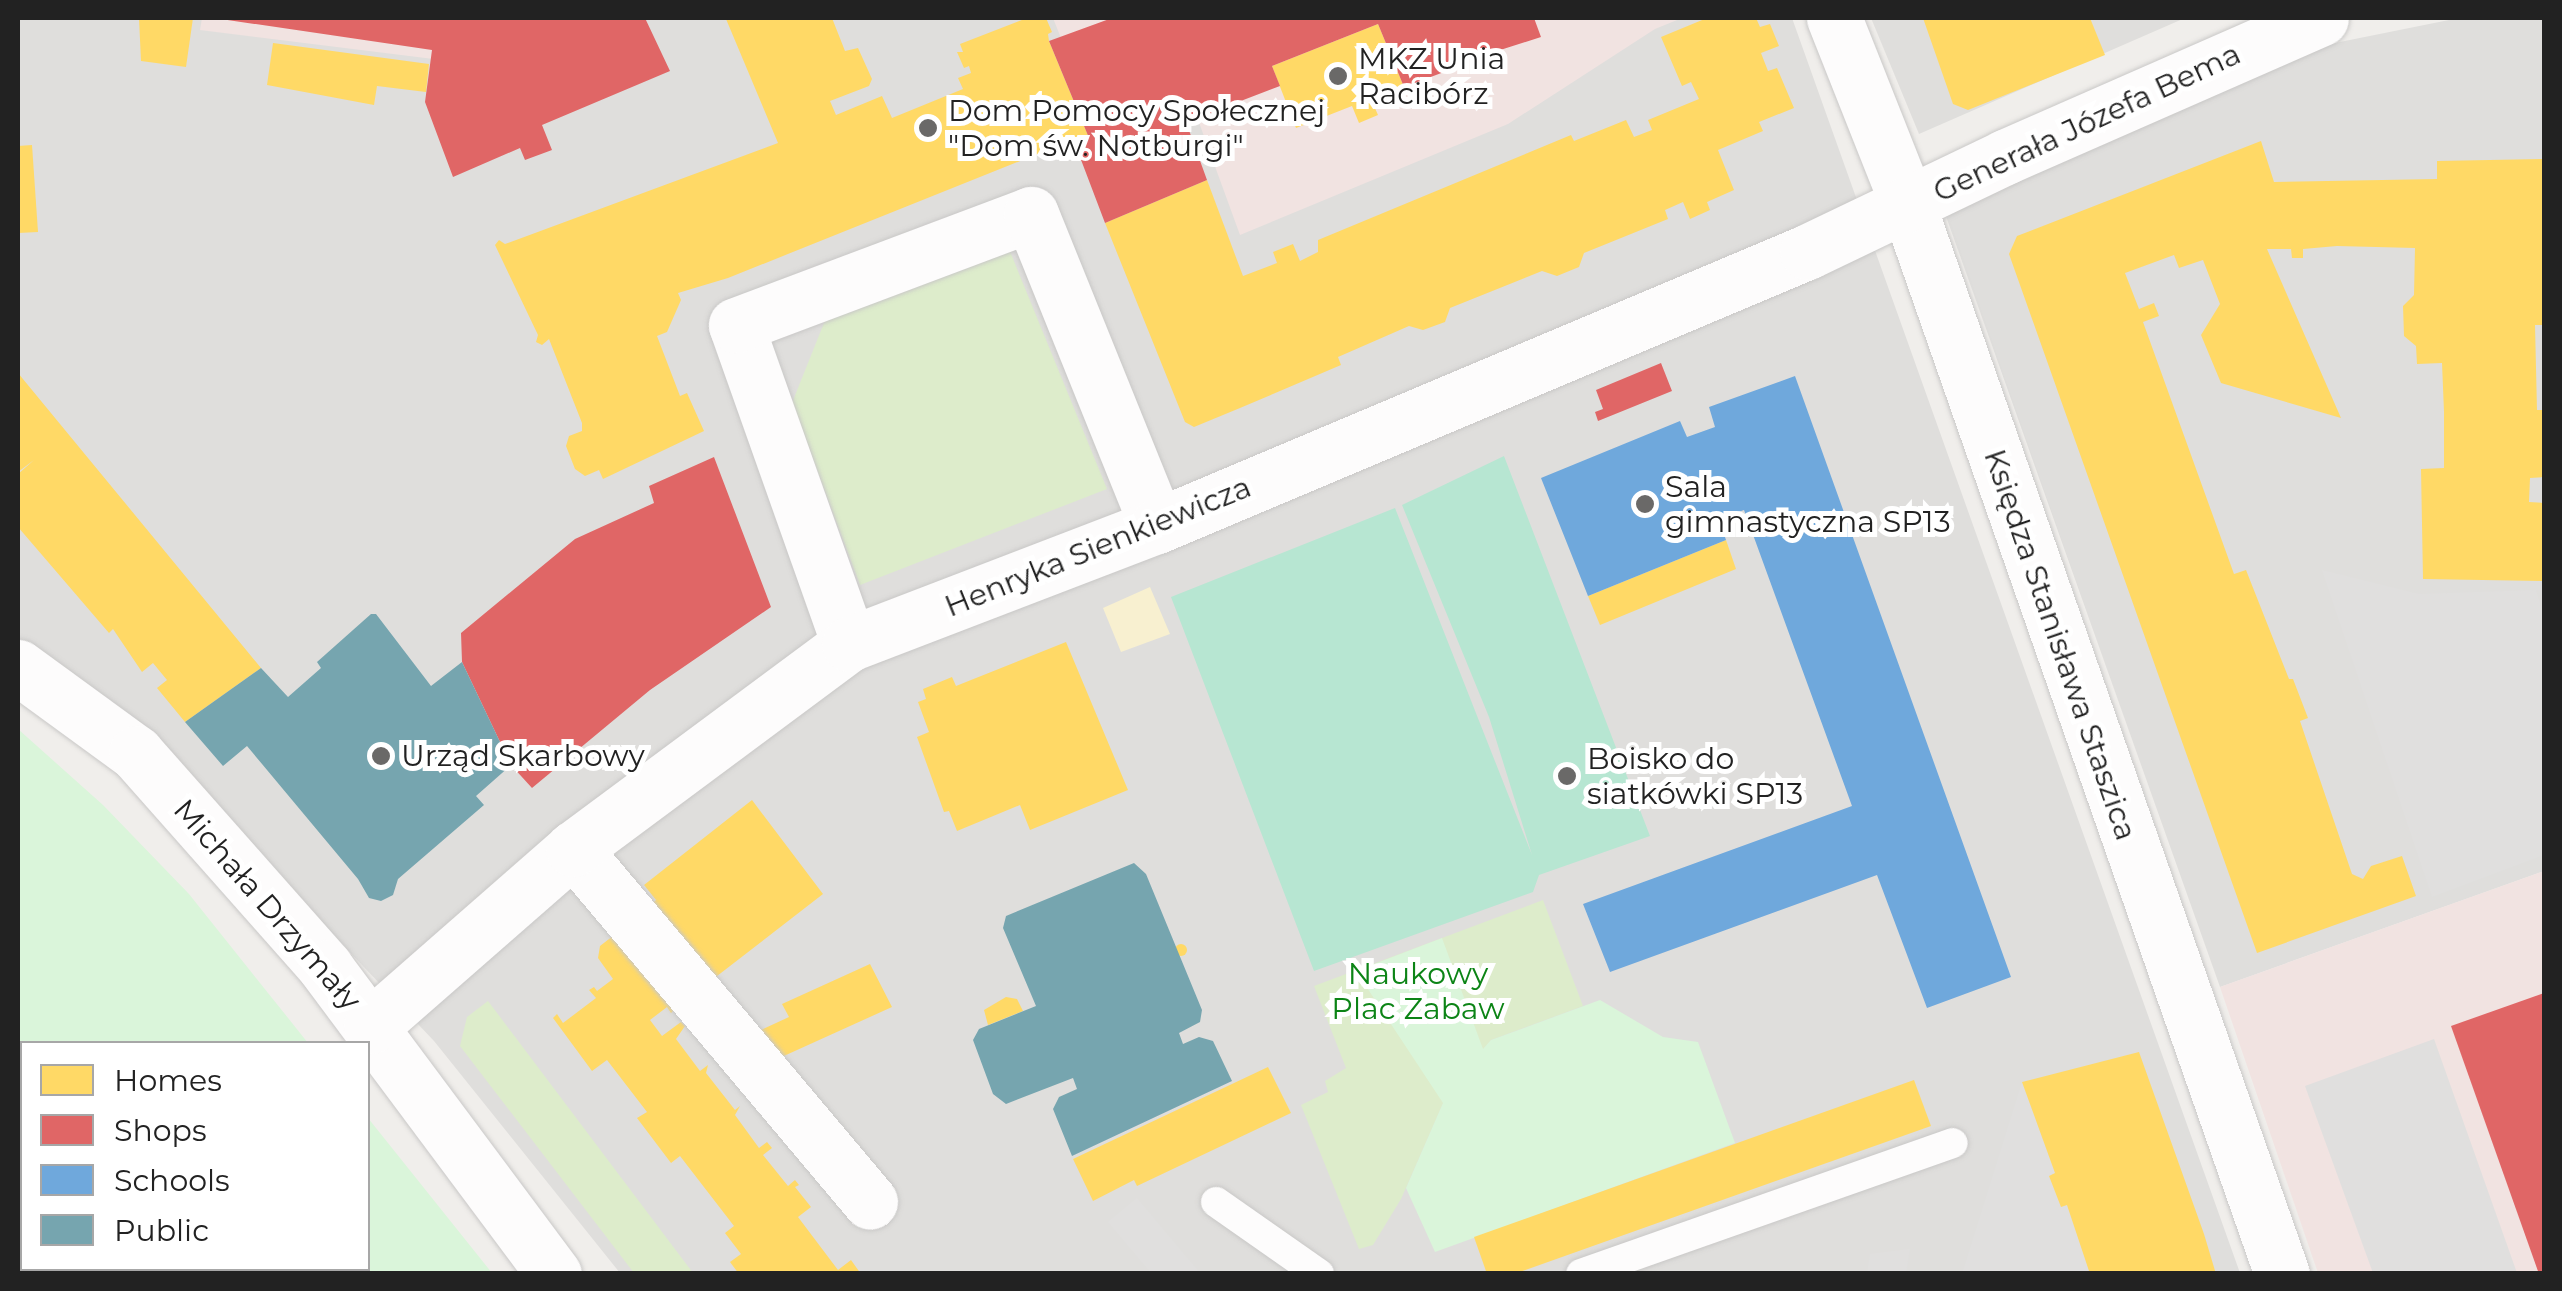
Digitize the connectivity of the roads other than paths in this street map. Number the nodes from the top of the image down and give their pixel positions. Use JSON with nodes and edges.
{"nodes":[{"id":1,"x":1834,"y":18,"type":"edge"},
{"id":2,"x":2321,"y":18,"type":"edge"},
{"id":3,"x":1908,"y":204,"type":"junction"},
{"id":4,"x":1157,"y":526,"type":"junction"},
{"id":5,"x":848,"y":644,"type":"junction"},
{"id":6,"x":18,"y":667,"type":"edge"},
{"id":7,"x":573,"y":848,"type":"junction"},
{"id":8,"x":372,"y":1026,"type":"junction"},
{"id":9,"x":1952,"y":1143,"type":"dead end"},
{"id":10,"x":870,"y":1202,"type":"dead end"},
{"id":11,"x":1216,"y":1202,"type":"dead end"},
{"id":12,"x":554,"y":1274,"type":"edge"},
{"id":13,"x":1319,"y":1274,"type":"edge"},
{"id":14,"x":1581,"y":1274,"type":"edge"},
{"id":15,"x":2282,"y":1274,"type":"edge"}],
"edges":[{"from":1,"to":3,"type":"street","name":"Księdza Stanisława Staszica"},
{"from":2,"to":3,"type":"street","name":"Generała Józefa Bema"},
{"from":3,"to":4,"type":"street","name":"Henryka Sienkiewicza"},
{"from":3,"to":15,"type":"street","name":"Księdza Stanisława Staszica"},
{"from":4,"to":5,"type":"street","name":"Henryka Sienkiewicza"},
{"from":4,"to":5,"type":"street"},
{"from":5,"to":7,"type":"street","name":"Henryka Sienkiewicza"},
{"from":6,"to":8,"type":"street","name":"Michała Drzymały"},
{"from":7,"to":8,"type":"street","name":"Henryka Sienkiewicza"},
{"from":7,"to":10,"type":"street"},
{"from":8,"to":12,"type":"street","name":"Michała Drzymały"},
{"from":9,"to":14,"type":"lane"},
{"from":11,"to":13,"type":"lane"}]}
